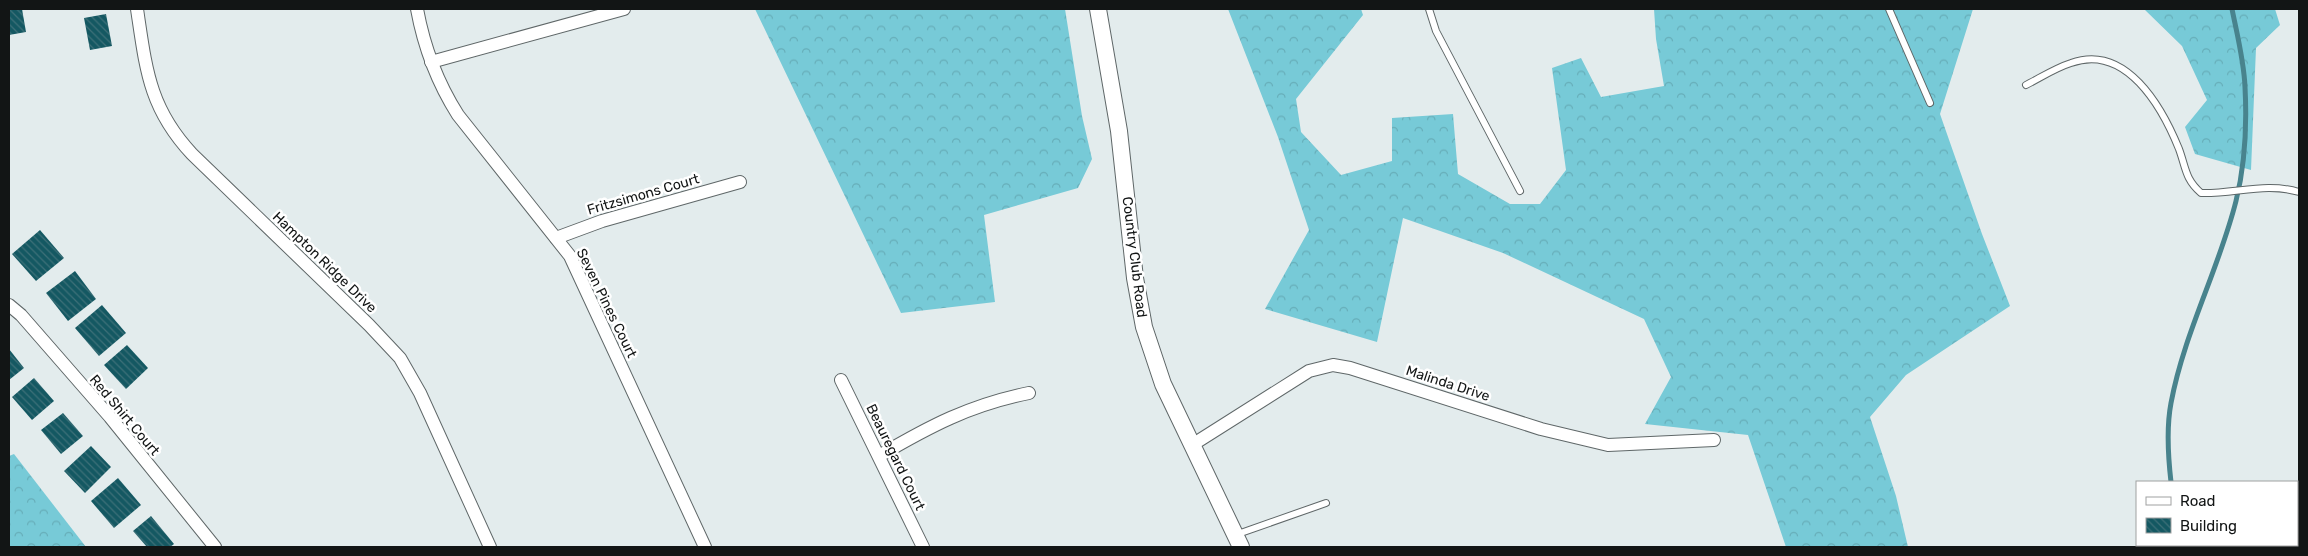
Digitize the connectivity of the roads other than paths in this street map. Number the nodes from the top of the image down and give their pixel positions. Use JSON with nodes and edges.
{"nodes":[{"id":1,"x":138,"y":9,"type":"edge"},
{"id":2,"x":417,"y":9,"type":"edge"},
{"id":3,"x":624,"y":9,"type":"edge"},
{"id":4,"x":1098,"y":9,"type":"edge"},
{"id":5,"x":1429,"y":9,"type":"edge"},
{"id":6,"x":1889,"y":9,"type":"edge"},
{"id":7,"x":431,"y":62,"type":"junction"},
{"id":8,"x":2026,"y":85,"type":"dead end"},
{"id":9,"x":1930,"y":103,"type":"dead end"},
{"id":10,"x":740,"y":182,"type":"dead end"},
{"id":11,"x":1520,"y":192,"type":"dead end"},
{"id":12,"x":2299,"y":192,"type":"edge"},
{"id":13,"x":556,"y":238,"type":"junction"},
{"id":14,"x":9,"y":305,"type":"edge"},
{"id":15,"x":841,"y":380,"type":"dead end"},
{"id":16,"x":1029,"y":393,"type":"dead end"},
{"id":17,"x":1714,"y":440,"type":"dead end"},
{"id":18,"x":1192,"y":445,"type":"junction"},
{"id":19,"x":879,"y":456,"type":"junction"},
{"id":20,"x":1326,"y":503,"type":"dead end"},
{"id":21,"x":1238,"y":541,"type":"edge"},
{"id":22,"x":215,"y":547,"type":"edge"},
{"id":23,"x":490,"y":547,"type":"edge"},
{"id":24,"x":705,"y":547,"type":"edge"},
{"id":25,"x":923,"y":547,"type":"edge"}],
"edges":[{"from":1,"to":23,"type":"street","name":"Hampton Ridge Drive"},
{"from":2,"to":7,"type":"street","name":"Seven Pines Court"},
{"from":3,"to":7,"type":"street"},
{"from":4,"to":18,"type":"street","name":"Country Club Road"},
{"from":5,"to":11,"type":"lane"},
{"from":6,"to":9,"type":"lane"},
{"from":7,"to":13,"type":"street","name":"Seven Pines Court"},
{"from":8,"to":12,"type":"lane"},
{"from":10,"to":13,"type":"street","name":"Fritzsimons Court"},
{"from":13,"to":24,"type":"street","name":"Seven Pines Court"},
{"from":14,"to":22,"type":"street","name":"Red Shirt Court"},
{"from":15,"to":19,"type":"street","name":"Beauregard Court"},
{"from":16,"to":19,"type":"street"},
{"from":17,"to":18,"type":"street","name":"Malinda Drive"},
{"from":18,"to":21,"type":"street","name":"Country Club Road"},
{"from":19,"to":25,"type":"street","name":"Beauregard Court"},
{"from":20,"to":21,"type":"lane"}]}
